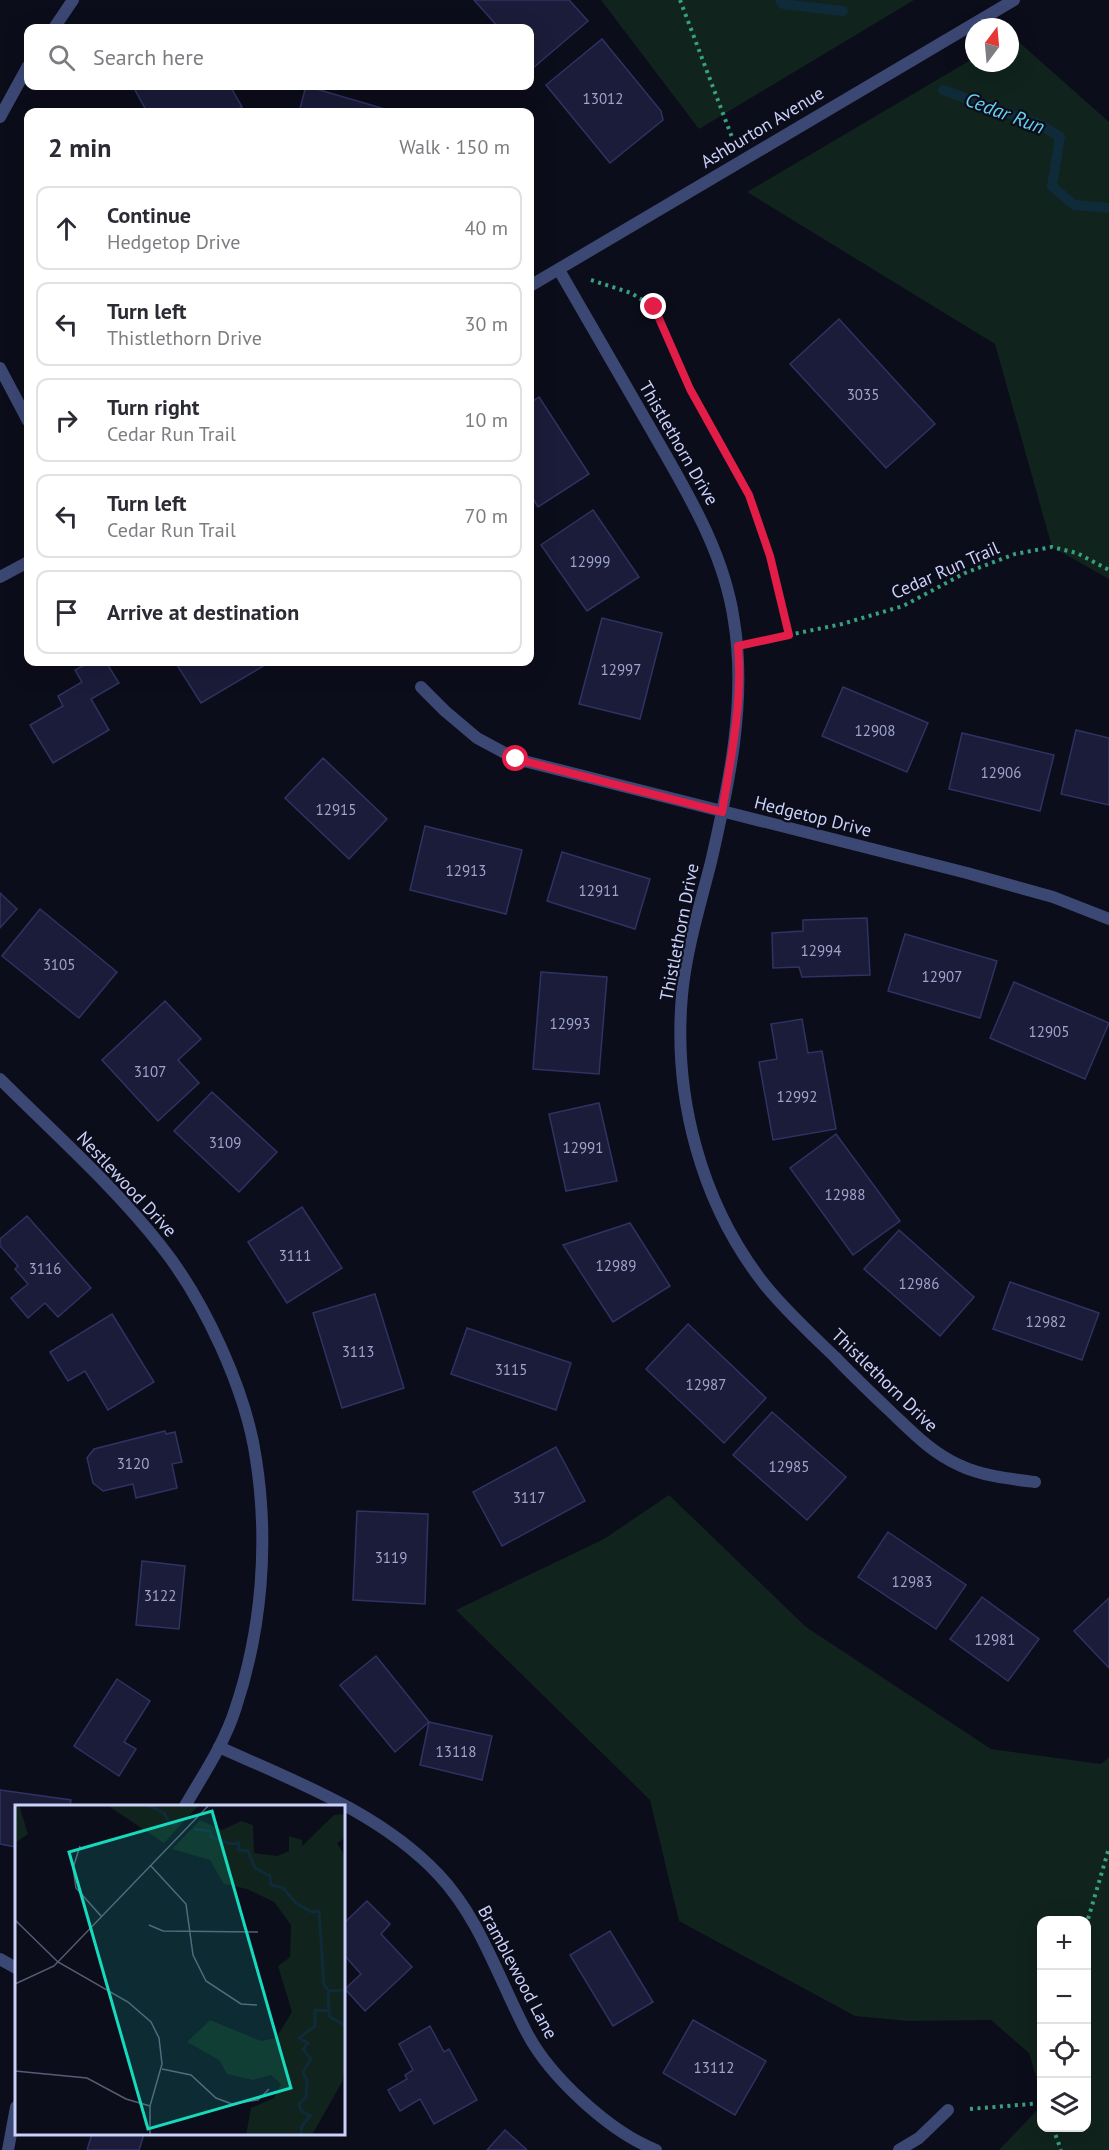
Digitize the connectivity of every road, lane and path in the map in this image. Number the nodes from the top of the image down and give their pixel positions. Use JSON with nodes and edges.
{"nodes":[{"id":1,"x":73,"y":0,"type":"edge"},
{"id":2,"x":680,"y":0,"type":"edge"},
{"id":3,"x":1014,"y":0,"type":"edge"},
{"id":4,"x":57,"y":24,"type":"edge"},
{"id":5,"x":24,"y":73,"type":"edge"},
{"id":6,"x":0,"y":117,"type":"edge"},
{"id":7,"x":740,"y":160,"type":"junction"},
{"id":8,"x":559,"y":270,"type":"junction"},
{"id":9,"x":534,"y":284,"type":"edge"},
{"id":10,"x":0,"y":368,"type":"edge"},
{"id":11,"x":24,"y":413,"type":"edge"},
{"id":12,"x":24,"y":564,"type":"edge"},
{"id":13,"x":1109,"y":570,"type":"edge"},
{"id":14,"x":0,"y":577,"type":"edge"},
{"id":15,"x":789,"y":635,"type":"junction"},
{"id":16,"x":738,"y":646,"type":"junction"},
{"id":17,"x":421,"y":687,"type":"dead end"},
{"id":18,"x":722,"y":812,"type":"junction"},
{"id":19,"x":1109,"y":919,"type":"edge"},
{"id":20,"x":0,"y":1079,"type":"edge"},
{"id":21,"x":1035,"y":1482,"type":"dead end"},
{"id":22,"x":219,"y":1747,"type":"junction"},
{"id":23,"x":186,"y":1805,"type":"edge"},
{"id":24,"x":343,"y":1805,"type":"edge"},
{"id":25,"x":345,"y":1806,"type":"edge"},
{"id":26,"x":1109,"y":1848,"type":"edge"},
{"id":27,"x":1089,"y":1916,"type":"edge"},
{"id":28,"x":0,"y":1959,"type":"edge"},
{"id":29,"x":15,"y":1967,"type":"edge"},
{"id":30,"x":1037,"y":2103,"type":"edge"},
{"id":31,"x":948,"y":2110,"type":"joint"},
{"id":32,"x":15,"y":2112,"type":"edge"},
{"id":33,"x":1055,"y":2132,"type":"edge"},
{"id":34,"x":8,"y":2150,"type":"edge"},
{"id":35,"x":656,"y":2150,"type":"edge"},
{"id":36,"x":899,"y":2150,"type":"edge"},
{"id":37,"x":1061,"y":2150,"type":"edge"}],
"edges":[{"from":1,"to":4,"type":"street"},
{"from":2,"to":7,"type":"path"},
{"from":3,"to":7,"type":"street","name":"Ashburton Avenue"},
{"from":5,"to":6,"type":"street"},
{"from":7,"to":8,"type":"street","name":"Ashburton Avenue"},
{"from":8,"to":9,"type":"street","name":"Ashburton Avenue"},
{"from":8,"to":15,"type":"path"},
{"from":8,"to":16,"type":"street","name":"Thistlethorn Drive"},
{"from":10,"to":11,"type":"street"},
{"from":12,"to":14,"type":"street"},
{"from":13,"to":15,"type":"path","name":"Cedar Run Trail"},
{"from":15,"to":16,"type":"path","name":"Cedar Run Trail"},
{"from":16,"to":18,"type":"street","name":"Thistlethorn Drive"},
{"from":17,"to":18,"type":"street","name":"Hedgetop Drive"},
{"from":18,"to":19,"type":"street","name":"Hedgetop Drive"},
{"from":18,"to":21,"type":"street","name":"Thistlethorn Drive"},
{"from":20,"to":22,"type":"street","name":"Nestlewood Drive"},
{"from":22,"to":23,"type":"street","name":"Nestlewood Drive"},
{"from":22,"to":24,"type":"street","name":"Bramblewood Lane"},
{"from":25,"to":35,"type":"street","name":"Bramblewood Lane"},
{"from":26,"to":27,"type":"path"},
{"from":28,"to":29,"type":"street"},
{"from":30,"to":31,"type":"path"},
{"from":31,"to":36,"type":"street"},
{"from":32,"to":34,"type":"street"},
{"from":33,"to":37,"type":"path"}]}
